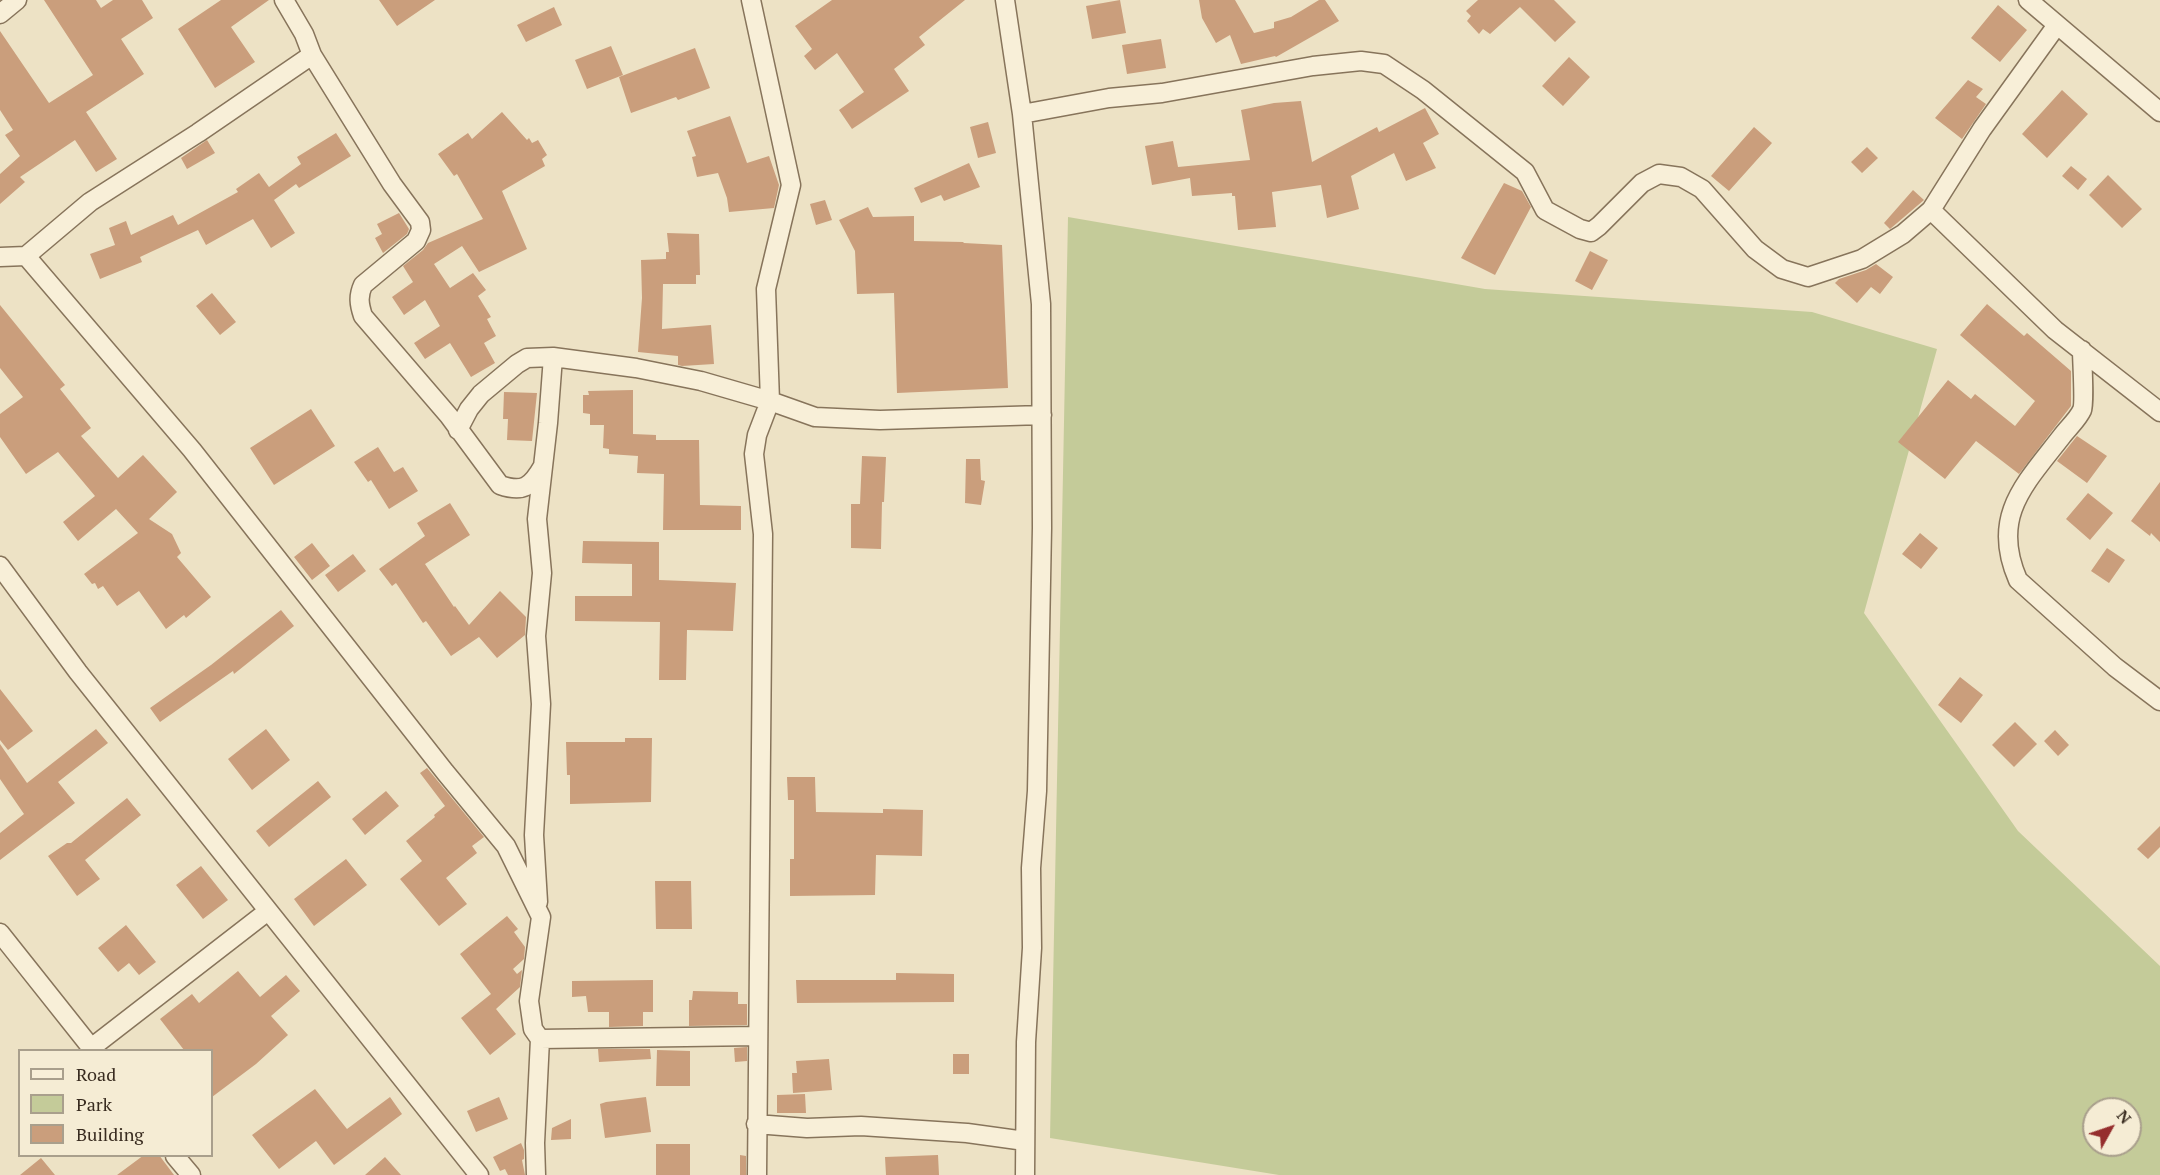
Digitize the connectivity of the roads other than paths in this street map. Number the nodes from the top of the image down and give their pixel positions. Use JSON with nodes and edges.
{"nodes":[{"id":1,"x":16,"y":0,"type":"edge"},
{"id":2,"x":284,"y":0,"type":"edge"},
{"id":3,"x":751,"y":0,"type":"edge"},
{"id":4,"x":1005,"y":0,"type":"edge"},
{"id":5,"x":2028,"y":0,"type":"edge"},
{"id":6,"x":0,"y":14,"type":"edge"},
{"id":7,"x":2058,"y":25,"type":"junction"},
{"id":8,"x":312,"y":55,"type":"junction"},
{"id":9,"x":2160,"y":112,"type":"edge"},
{"id":10,"x":1022,"y":114,"type":"junction"},
{"id":11,"x":1931,"y":210,"type":"junction"},
{"id":12,"x":26,"y":256,"type":"junction"},
{"id":13,"x":0,"y":257,"type":"edge"},
{"id":14,"x":2082,"y":350,"type":"junction"},
{"id":15,"x":553,"y":357,"type":"junction"},
{"id":16,"x":770,"y":401,"type":"junction"},
{"id":17,"x":2160,"y":412,"type":"edge"},
{"id":18,"x":1042,"y":415,"type":"junction"},
{"id":19,"x":458,"y":430,"type":"junction"},
{"id":20,"x":543,"y":466,"type":"junction"},
{"id":21,"x":0,"y":566,"type":"edge"},
{"id":22,"x":2160,"y":701,"type":"edge"},
{"id":23,"x":535,"y":841,"type":"junction"},
{"id":24,"x":506,"y":846,"type":"junction"},
{"id":25,"x":538,"y":910,"type":"junction"},
{"id":26,"x":268,"y":911,"type":"junction"},
{"id":27,"x":0,"y":933,"type":"edge"},
{"id":28,"x":758,"y":1036,"type":"junction"},
{"id":29,"x":540,"y":1039,"type":"junction"},
{"id":30,"x":92,"y":1049,"type":"edge"},
{"id":31,"x":756,"y":1124,"type":"junction"},
{"id":32,"x":1025,"y":1141,"type":"junction"},
{"id":33,"x":178,"y":1157,"type":"edge"},
{"id":34,"x":191,"y":1175,"type":"edge"},
{"id":35,"x":478,"y":1175,"type":"edge"},
{"id":36,"x":536,"y":1175,"type":"edge"},
{"id":37,"x":758,"y":1175,"type":"edge"},
{"id":38,"x":1025,"y":1175,"type":"edge"}],
"edges":[{"from":1,"to":6,"type":"street"},
{"from":2,"to":8,"type":"street"},
{"from":3,"to":16,"type":"street"},
{"from":4,"to":10,"type":"street"},
{"from":5,"to":7,"type":"street"},
{"from":7,"to":9,"type":"street"},
{"from":7,"to":11,"type":"street"},
{"from":8,"to":12,"type":"street"},
{"from":8,"to":19,"type":"street"},
{"from":10,"to":11,"type":"street"},
{"from":10,"to":18,"type":"street"},
{"from":11,"to":14,"type":"street"},
{"from":12,"to":13,"type":"street"},
{"from":12,"to":24,"type":"street"},
{"from":14,"to":17,"type":"street"},
{"from":14,"to":22,"type":"street"},
{"from":15,"to":16,"type":"street"},
{"from":15,"to":19,"type":"street"},
{"from":15,"to":20,"type":"street"},
{"from":16,"to":18,"type":"street"},
{"from":16,"to":28,"type":"street"},
{"from":18,"to":32,"type":"street"},
{"from":19,"to":20,"type":"street"},
{"from":20,"to":23,"type":"street"},
{"from":21,"to":26,"type":"street"},
{"from":23,"to":24,"type":"street"},
{"from":23,"to":25,"type":"street"},
{"from":24,"to":25,"type":"street"},
{"from":25,"to":29,"type":"street"},
{"from":26,"to":30,"type":"street"},
{"from":26,"to":35,"type":"street"},
{"from":27,"to":30,"type":"street"},
{"from":28,"to":29,"type":"street"},
{"from":28,"to":31,"type":"street"},
{"from":29,"to":36,"type":"street"},
{"from":31,"to":32,"type":"street"},
{"from":31,"to":37,"type":"street"},
{"from":32,"to":38,"type":"street"},
{"from":33,"to":34,"type":"street"}]}
